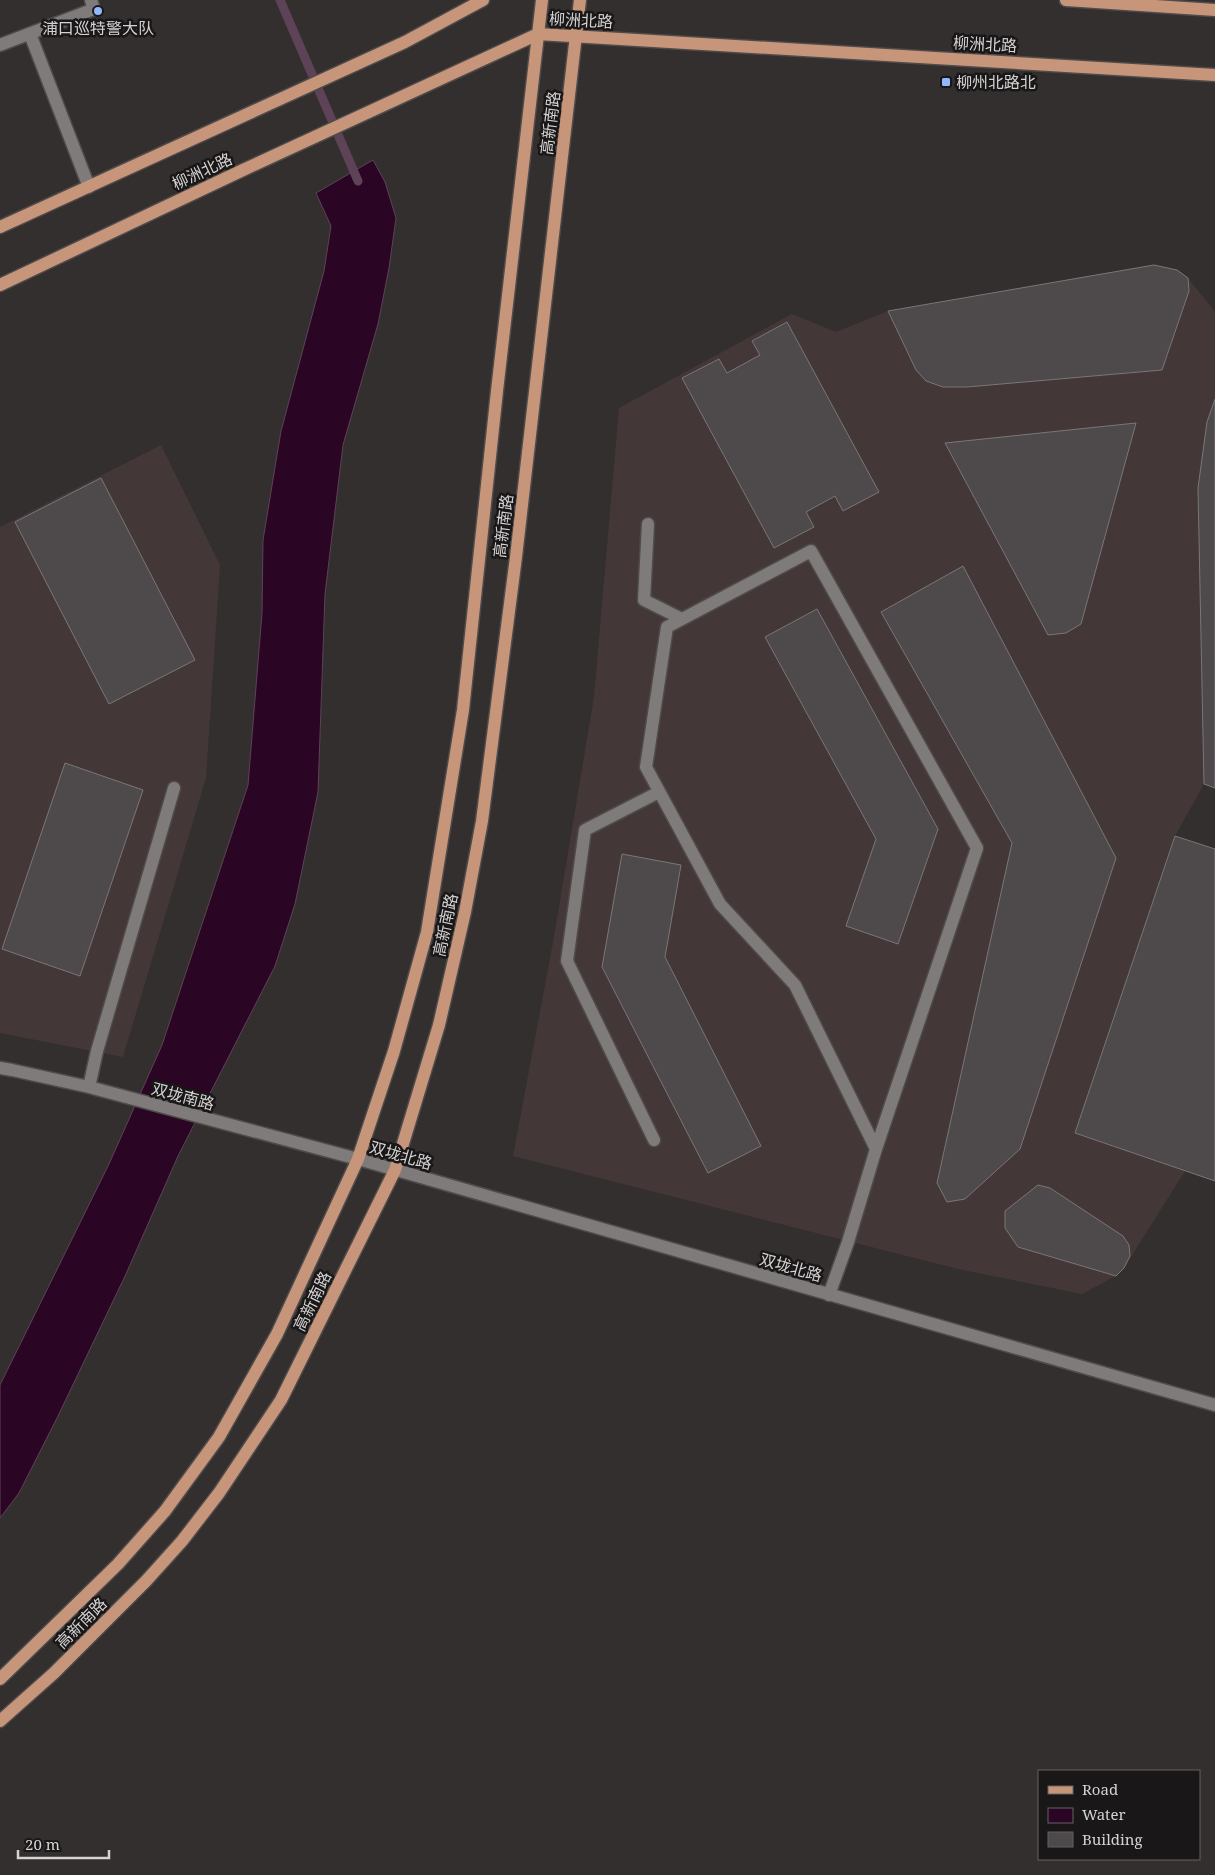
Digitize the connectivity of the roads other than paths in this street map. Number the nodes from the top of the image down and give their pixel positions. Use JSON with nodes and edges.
{"nodes":[{"id":1,"x":91,"y":0,"type":"edge"},
{"id":2,"x":483,"y":0,"type":"edge"},
{"id":3,"x":542,"y":0,"type":"edge"},
{"id":4,"x":580,"y":0,"type":"edge"},
{"id":5,"x":1066,"y":0,"type":"edge"},
{"id":6,"x":1215,"y":10,"type":"edge"},
{"id":7,"x":30,"y":34,"type":"junction"},
{"id":8,"x":538,"y":34,"type":"junction"},
{"id":9,"x":577,"y":36,"type":"junction"},
{"id":10,"x":0,"y":45,"type":"edge"},
{"id":11,"x":1215,"y":74,"type":"edge"},
{"id":12,"x":89,"y":187,"type":"junction"},
{"id":13,"x":0,"y":228,"type":"edge"},
{"id":14,"x":0,"y":285,"type":"edge"},
{"id":15,"x":648,"y":524,"type":"dead end"},
{"id":16,"x":682,"y":619,"type":"junction"},
{"id":17,"x":174,"y":788,"type":"dead end"},
{"id":18,"x":659,"y":792,"type":"junction"},
{"id":19,"x":0,"y":1068,"type":"edge"},
{"id":20,"x":89,"y":1087,"type":"junction"},
{"id":21,"x":654,"y":1140,"type":"dead end"},
{"id":22,"x":876,"y":1149,"type":"junction"},
{"id":23,"x":358,"y":1159,"type":"junction"},
{"id":24,"x":395,"y":1170,"type":"junction"},
{"id":25,"x":829,"y":1295,"type":"junction"},
{"id":26,"x":1215,"y":1405,"type":"edge"},
{"id":27,"x":0,"y":1679,"type":"edge"},
{"id":28,"x":0,"y":1721,"type":"edge"}],
"edges":[{"from":1,"to":7,"type":"street"},
{"from":2,"to":12,"type":"main road","name":"柳洲北路"},
{"from":3,"to":8,"type":"main road","name":"高新南路"},
{"from":4,"to":9,"type":"main road","name":"高新南路"},
{"from":5,"to":6,"type":"main road"},
{"from":7,"to":10,"type":"street"},
{"from":7,"to":12,"type":"street"},
{"from":8,"to":9,"type":"main road","name":"柳洲北路"},
{"from":8,"to":14,"type":"main road","name":"柳洲北路"},
{"from":8,"to":23,"type":"main road","name":"高新南路"},
{"from":9,"to":11,"type":"main road","name":"柳洲北路"},
{"from":9,"to":24,"type":"main road","name":"高新南路"},
{"from":12,"to":13,"type":"main road","name":"柳洲北路"},
{"from":15,"to":16,"type":"street"},
{"from":16,"to":18,"type":"street"},
{"from":16,"to":22,"type":"street"},
{"from":17,"to":20,"type":"street"},
{"from":18,"to":21,"type":"street"},
{"from":18,"to":22,"type":"street"},
{"from":19,"to":20,"type":"street","name":"双垅南路"},
{"from":20,"to":23,"type":"street","name":"双垅南路"},
{"from":22,"to":25,"type":"street"},
{"from":23,"to":24,"type":"street","name":"双垅北路"},
{"from":23,"to":27,"type":"main road","name":"高新南路"},
{"from":24,"to":25,"type":"street","name":"双垅北路"},
{"from":24,"to":28,"type":"main road","name":"高新南路"},
{"from":25,"to":26,"type":"street","name":"双垅北路"}]}
